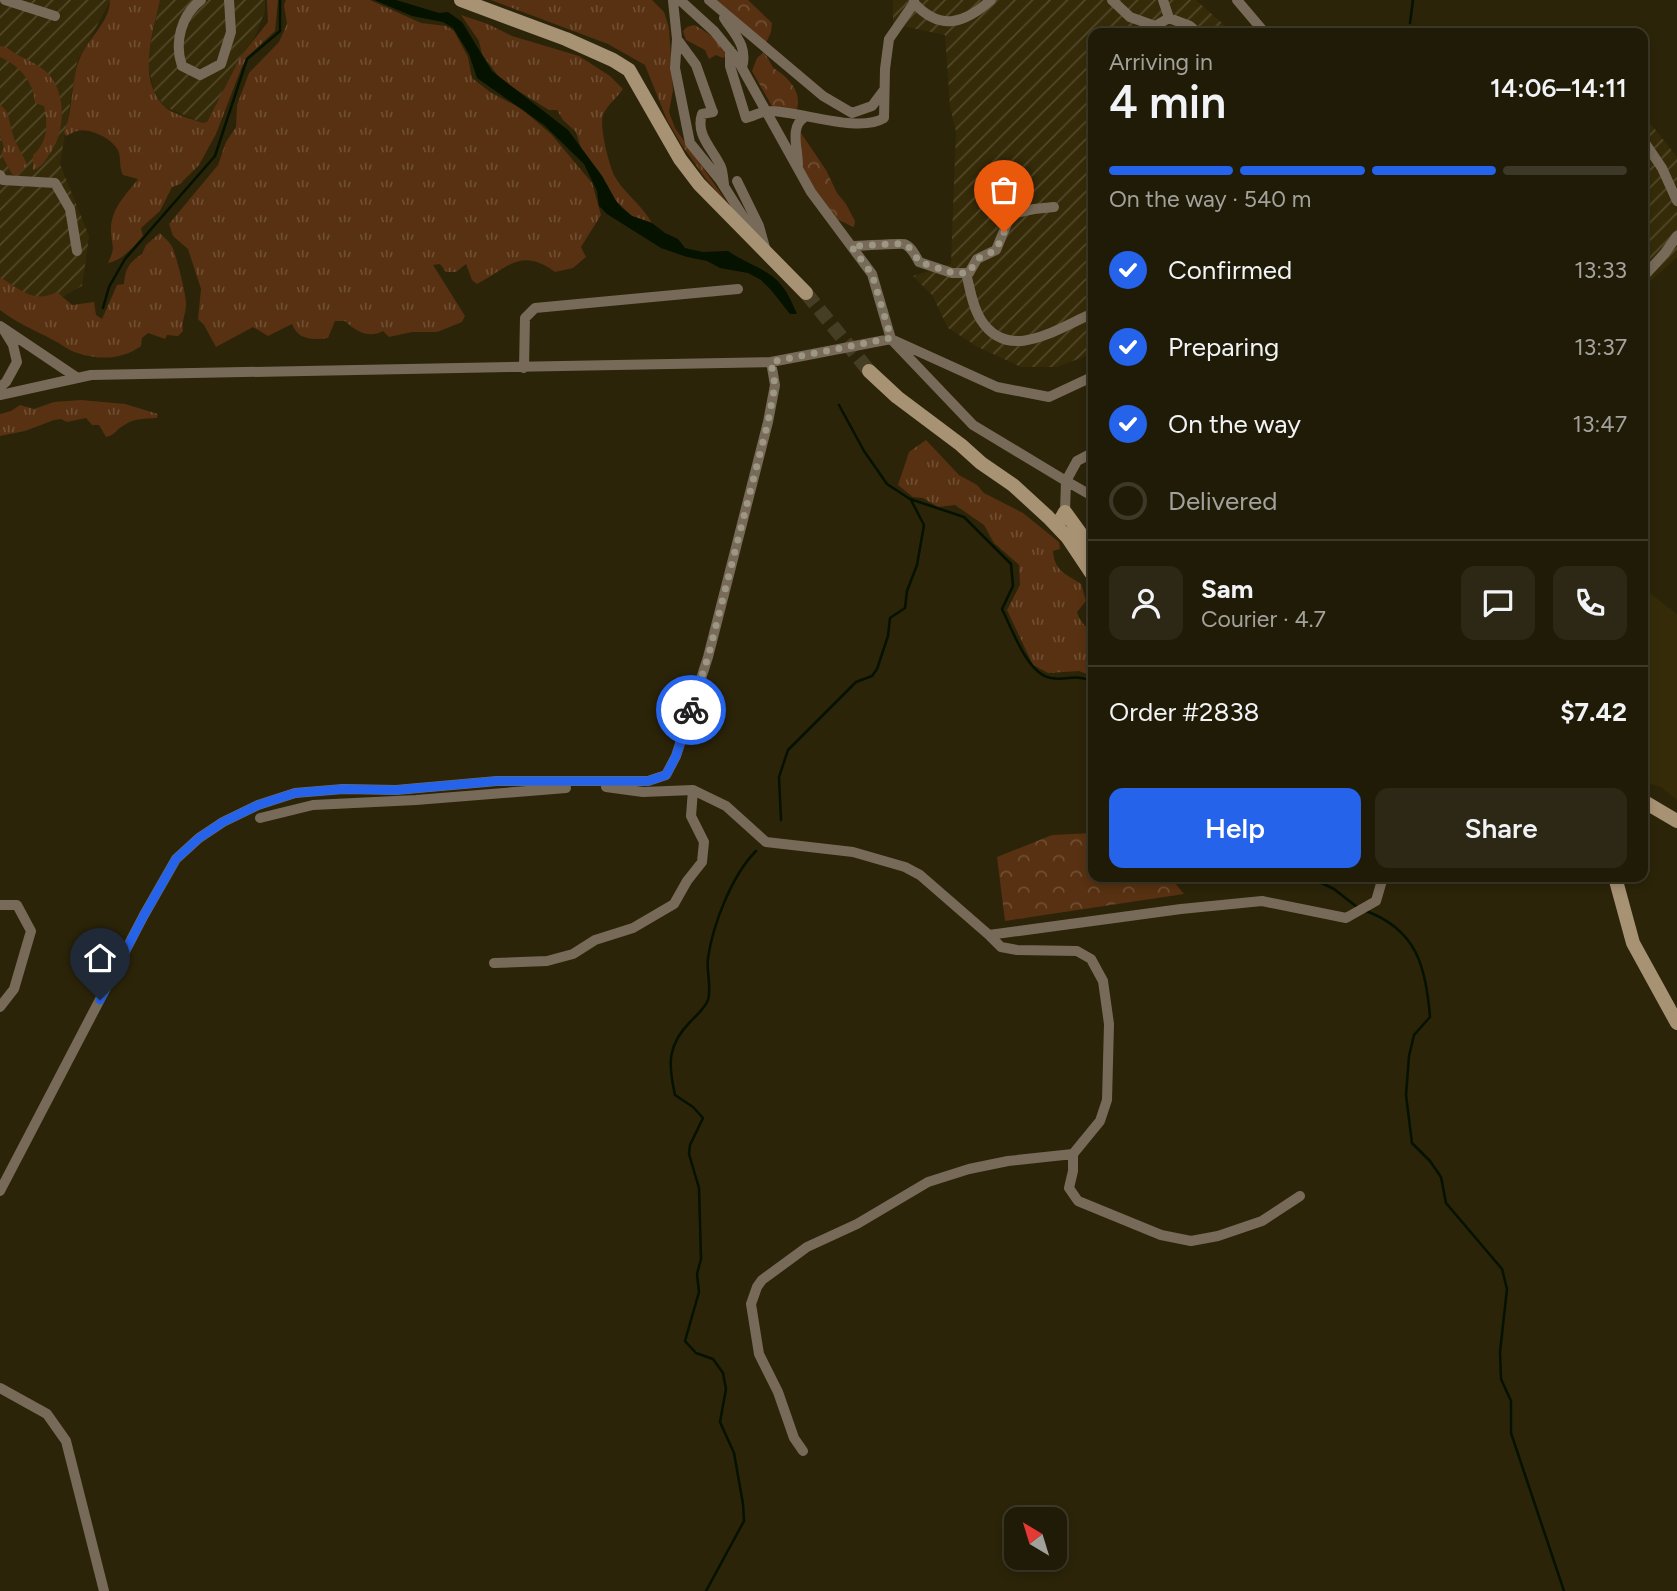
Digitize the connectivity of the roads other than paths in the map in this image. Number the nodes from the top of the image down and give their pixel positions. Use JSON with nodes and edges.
{"nodes":[{"id":1,"x":5,"y":0,"type":"edge"},
{"id":2,"x":201,"y":0,"type":"edge"},
{"id":3,"x":229,"y":0,"type":"edge"},
{"id":4,"x":461,"y":0,"type":"edge"},
{"id":5,"x":709,"y":0,"type":"edge"},
{"id":6,"x":991,"y":0,"type":"edge"},
{"id":7,"x":1112,"y":0,"type":"edge"},
{"id":8,"x":1163,"y":0,"type":"edge"},
{"id":9,"x":1237,"y":0,"type":"edge"},
{"id":10,"x":677,"y":1,"type":"edge"},
{"id":11,"x":914,"y":2,"type":"edge"},
{"id":12,"x":55,"y":16,"type":"dead end"},
{"id":13,"x":1169,"y":19,"type":"junction"},
{"id":14,"x":1192,"y":28,"type":"edge"},
{"id":15,"x":1261,"y":28,"type":"edge"},
{"id":16,"x":677,"y":39,"type":"junction"},
{"id":17,"x":737,"y":70,"type":"junction"},
{"id":18,"x":751,"y":86,"type":"junction"},
{"id":19,"x":737,"y":90,"type":"junction"},
{"id":20,"x":884,"y":90,"type":"junction"},
{"id":21,"x":766,"y":111,"type":"junction"},
{"id":22,"x":805,"y":117,"type":"junction"},
{"id":23,"x":1648,"y":147,"type":"edge"},
{"id":24,"x":798,"y":169,"type":"junction"},
{"id":25,"x":0,"y":175,"type":"edge"},
{"id":26,"x":737,"y":181,"type":"dead end"},
{"id":27,"x":725,"y":189,"type":"junction"},
{"id":28,"x":1677,"y":201,"type":"edge"},
{"id":29,"x":1054,"y":207,"type":"dead end"},
{"id":30,"x":1677,"y":236,"type":"edge"},
{"id":31,"x":851,"y":246,"type":"junction"},
{"id":32,"x":77,"y":251,"type":"dead end"},
{"id":33,"x":767,"y":254,"type":"junction"},
{"id":34,"x":1648,"y":272,"type":"edge"},
{"id":35,"x":966,"y":273,"type":"junction"},
{"id":36,"x":737,"y":289,"type":"dead end"},
{"id":37,"x":806,"y":293,"type":"tunnel mouth"},
{"id":38,"x":1088,"y":316,"type":"edge"},
{"id":39,"x":1,"y":326,"type":"edge"},
{"id":40,"x":891,"y":338,"type":"junction"},
{"id":41,"x":771,"y":362,"type":"junction"},
{"id":42,"x":524,"y":368,"type":"junction"},
{"id":43,"x":869,"y":371,"type":"tunnel mouth"},
{"id":44,"x":76,"y":377,"type":"junction"},
{"id":45,"x":1088,"y":379,"type":"edge"},
{"id":46,"x":0,"y":387,"type":"edge"},
{"id":47,"x":0,"y":395,"type":"edge"},
{"id":48,"x":1088,"y":455,"type":"edge"},
{"id":49,"x":1066,"y":481,"type":"junction"},
{"id":50,"x":1088,"y":494,"type":"edge"},
{"id":51,"x":1065,"y":512,"type":"junction"},
{"id":52,"x":1057,"y":526,"type":"junction"},
{"id":53,"x":1088,"y":544,"type":"edge"},
{"id":54,"x":1088,"y":567,"type":"edge"},
{"id":55,"x":693,"y":790,"type":"junction"},
{"id":56,"x":1648,"y":804,"type":"edge"},
{"id":57,"x":260,"y":818,"type":"dead end"},
{"id":58,"x":1677,"y":821,"type":"edge"},
{"id":59,"x":1382,"y":882,"type":"edge"},
{"id":60,"x":1616,"y":882,"type":"edge"},
{"id":61,"x":0,"y":905,"type":"edge"},
{"id":62,"x":989,"y":935,"type":"junction"},
{"id":63,"x":494,"y":963,"type":"dead end"},
{"id":64,"x":0,"y":1007,"type":"edge"},
{"id":65,"x":1677,"y":1023,"type":"edge"},
{"id":66,"x":1073,"y":1154,"type":"junction"},
{"id":67,"x":0,"y":1191,"type":"edge"},
{"id":68,"x":1300,"y":1196,"type":"dead end"},
{"id":69,"x":0,"y":1388,"type":"edge"},
{"id":70,"x":803,"y":1451,"type":"dead end"},
{"id":71,"x":104,"y":1591,"type":"edge"}],
"edges":[{"from":1,"to":12,"type":"street"},
{"from":2,"to":3,"type":"street"},
{"from":4,"to":33,"type":"street"},
{"from":5,"to":17,"type":"street"},
{"from":5,"to":20,"type":"street"},
{"from":6,"to":11,"type":"street"},
{"from":7,"to":13,"type":"street"},
{"from":8,"to":13,"type":"street"},
{"from":9,"to":15,"type":"street"},
{"from":10,"to":16,"type":"street"},
{"from":10,"to":17,"type":"street"},
{"from":11,"to":20,"type":"street"},
{"from":13,"to":14,"type":"street"},
{"from":16,"to":27,"type":"street"},
{"from":16,"to":27,"type":"street"},
{"from":17,"to":18,"type":"street"},
{"from":17,"to":19,"type":"street"},
{"from":18,"to":19,"type":"street"},
{"from":18,"to":21,"type":"street"},
{"from":19,"to":21,"type":"street"},
{"from":20,"to":22,"type":"street"},
{"from":21,"to":22,"type":"street"},
{"from":21,"to":24,"type":"street"},
{"from":22,"to":24,"type":"street"},
{"from":23,"to":28,"type":"street"},
{"from":24,"to":31,"type":"street"},
{"from":25,"to":32,"type":"street"},
{"from":26,"to":33,"type":"street"},
{"from":27,"to":33,"type":"street"},
{"from":29,"to":35,"type":"street"},
{"from":30,"to":34,"type":"street"},
{"from":31,"to":35,"type":"street"},
{"from":31,"to":40,"type":"street"},
{"from":33,"to":37,"type":"street"},
{"from":35,"to":38,"type":"street"},
{"from":36,"to":42,"type":"street"},
{"from":39,"to":44,"type":"street"},
{"from":39,"to":46,"type":"street"},
{"from":40,"to":41,"type":"street"},
{"from":40,"to":45,"type":"street"},
{"from":40,"to":49,"type":"street"},
{"from":41,"to":42,"type":"street"},
{"from":41,"to":67,"type":"street"},
{"from":42,"to":44,"type":"street"},
{"from":43,"to":52,"type":"street"},
{"from":44,"to":47,"type":"street"},
{"from":48,"to":49,"type":"street"},
{"from":49,"to":50,"type":"street"},
{"from":49,"to":51,"type":"street"},
{"from":51,"to":52,"type":"street"},
{"from":51,"to":53,"type":"street"},
{"from":52,"to":54,"type":"street"},
{"from":55,"to":57,"type":"street"},
{"from":55,"to":62,"type":"street"},
{"from":55,"to":63,"type":"street"},
{"from":56,"to":58,"type":"street"},
{"from":59,"to":62,"type":"street"},
{"from":60,"to":65,"type":"street"},
{"from":61,"to":64,"type":"street"},
{"from":62,"to":66,"type":"street"},
{"from":66,"to":68,"type":"street"},
{"from":66,"to":70,"type":"street"},
{"from":69,"to":71,"type":"street"}]}
